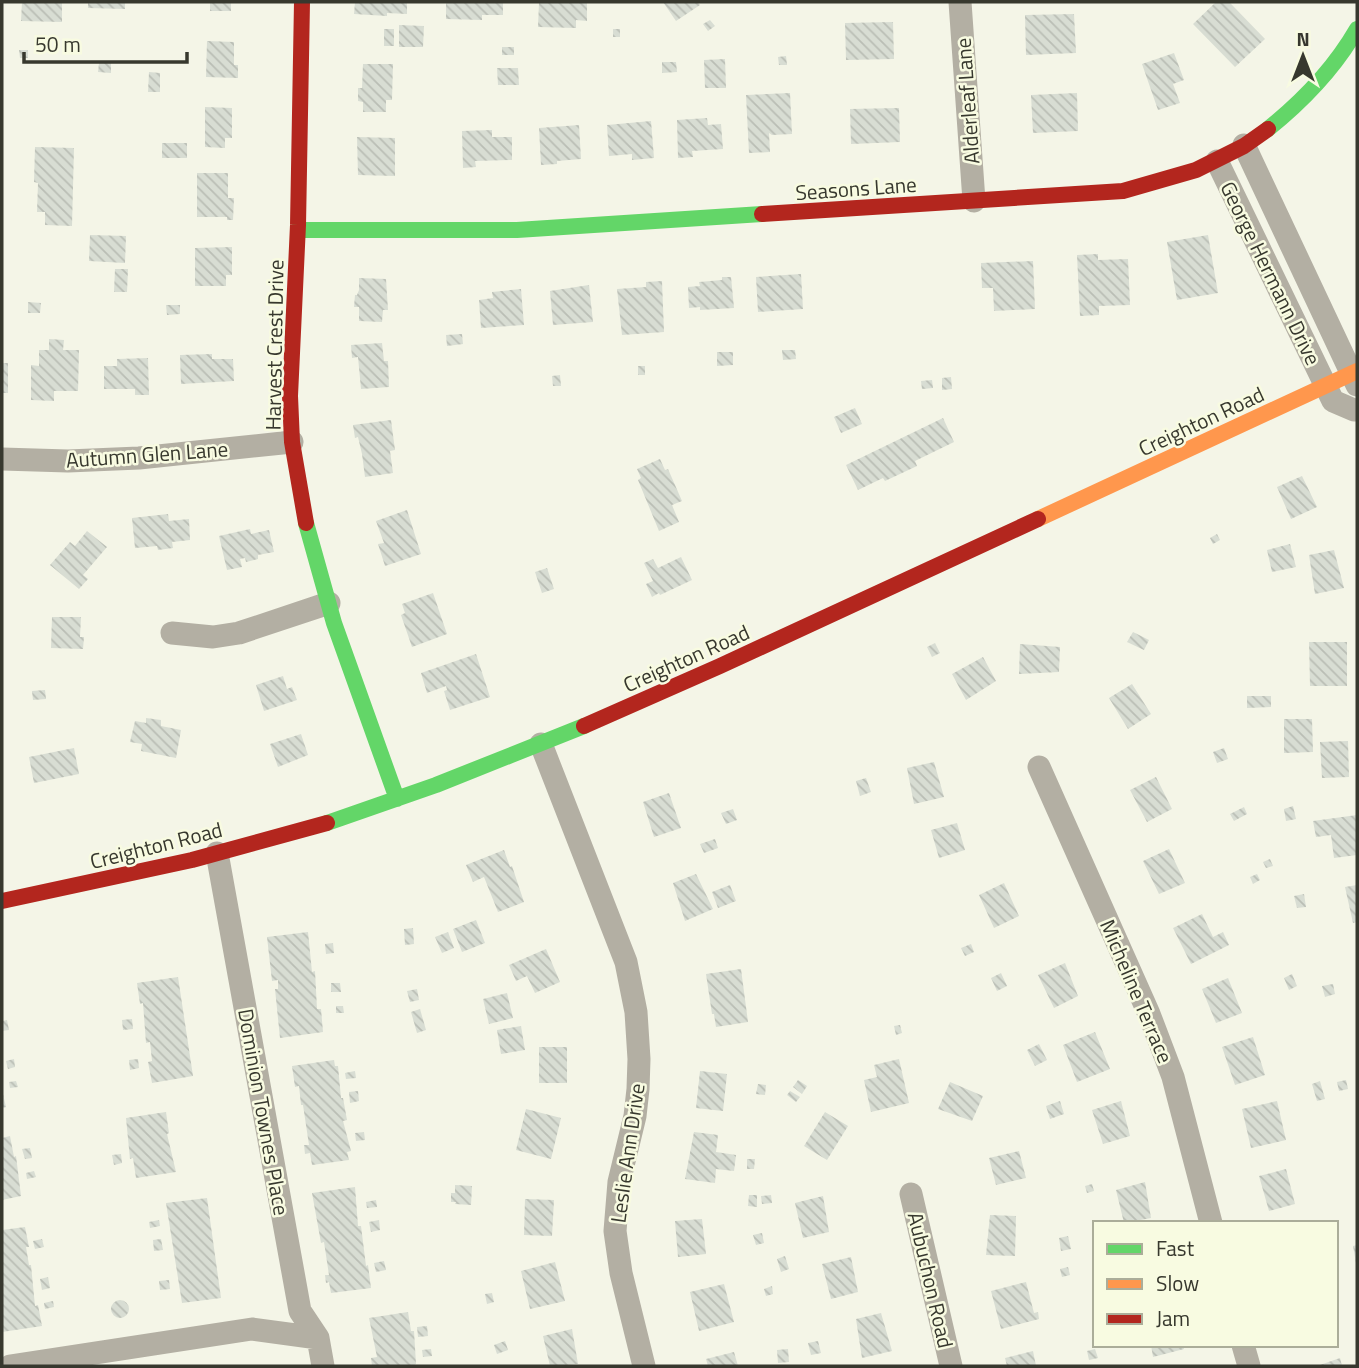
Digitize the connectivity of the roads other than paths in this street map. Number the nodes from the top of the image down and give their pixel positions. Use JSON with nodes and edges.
{"nodes":[{"id":1,"x":302,"y":2,"type":"edge"},
{"id":2,"x":960,"y":2,"type":"edge"},
{"id":3,"x":1357,"y":29,"type":"edge"},
{"id":4,"x":1244,"y":145,"type":"junction"},
{"id":5,"x":1216,"y":161,"type":"junction"},
{"id":6,"x":974,"y":201,"type":"junction"},
{"id":7,"x":298,"y":230,"type":"junction"},
{"id":8,"x":1356,"y":376,"type":"edge"},
{"id":9,"x":1326,"y":386,"type":"junction"},
{"id":10,"x":1356,"y":408,"type":"edge"},
{"id":11,"x":292,"y":442,"type":"junction"},
{"id":12,"x":2,"y":459,"type":"edge"},
{"id":13,"x":329,"y":603,"type":"junction"},
{"id":14,"x":172,"y":633,"type":"dead end"},
{"id":15,"x":541,"y":744,"type":"junction"},
{"id":16,"x":1039,"y":766,"type":"dead end"},
{"id":17,"x":397,"y":799,"type":"junction"},
{"id":18,"x":217,"y":853,"type":"junction"},
{"id":19,"x":2,"y":901,"type":"edge"},
{"id":20,"x":911,"y":1194,"type":"dead end"},
{"id":21,"x":1210,"y":1221,"type":"edge"},
{"id":22,"x":318,"y":1338,"type":"junction"},
{"id":23,"x":1244,"y":1347,"type":"edge"},
{"id":24,"x":10,"y":1366,"type":"edge"},
{"id":25,"x":323,"y":1366,"type":"edge"},
{"id":26,"x":644,"y":1366,"type":"edge"},
{"id":27,"x":951,"y":1366,"type":"edge"},
{"id":28,"x":1249,"y":1366,"type":"edge"}],
"edges":[{"from":1,"to":7,"type":"street","name":"Harvest Crest Drive"},
{"from":2,"to":6,"type":"street","name":"Alderleaf Lane"},
{"from":3,"to":4,"type":"street","name":"Seasons Lane"},
{"from":4,"to":5,"type":"street","name":"Seasons Lane"},
{"from":4,"to":8,"type":"street","name":"George Hermann Drive"},
{"from":5,"to":6,"type":"street","name":"Seasons Lane"},
{"from":5,"to":9,"type":"street","name":"George Hermann Drive"},
{"from":6,"to":7,"type":"street","name":"Seasons Lane"},
{"from":7,"to":11,"type":"street","name":"Harvest Crest Drive"},
{"from":8,"to":9,"type":"street","name":"Creighton Road"},
{"from":9,"to":10,"type":"street"},
{"from":9,"to":15,"type":"street","name":"Creighton Road"},
{"from":11,"to":12,"type":"street","name":"Autumn Glen Lane"},
{"from":11,"to":13,"type":"street","name":"Harvest Crest Drive"},
{"from":13,"to":14,"type":"street"},
{"from":13,"to":17,"type":"street","name":"Harvest Crest Drive"},
{"from":15,"to":17,"type":"street","name":"Creighton Road"},
{"from":15,"to":26,"type":"street","name":"Leslie Ann Drive"},
{"from":16,"to":21,"type":"street","name":"Micheline Terrace"},
{"from":17,"to":18,"type":"street","name":"Creighton Road"},
{"from":18,"to":19,"type":"street","name":"Creighton Road"},
{"from":18,"to":22,"type":"street","name":"Dominion Townes Place"},
{"from":20,"to":27,"type":"street","name":"Aubuchon Road"},
{"from":22,"to":24,"type":"street"},
{"from":22,"to":25,"type":"street","name":"Dominion Townes Place"},
{"from":23,"to":28,"type":"street"}]}
